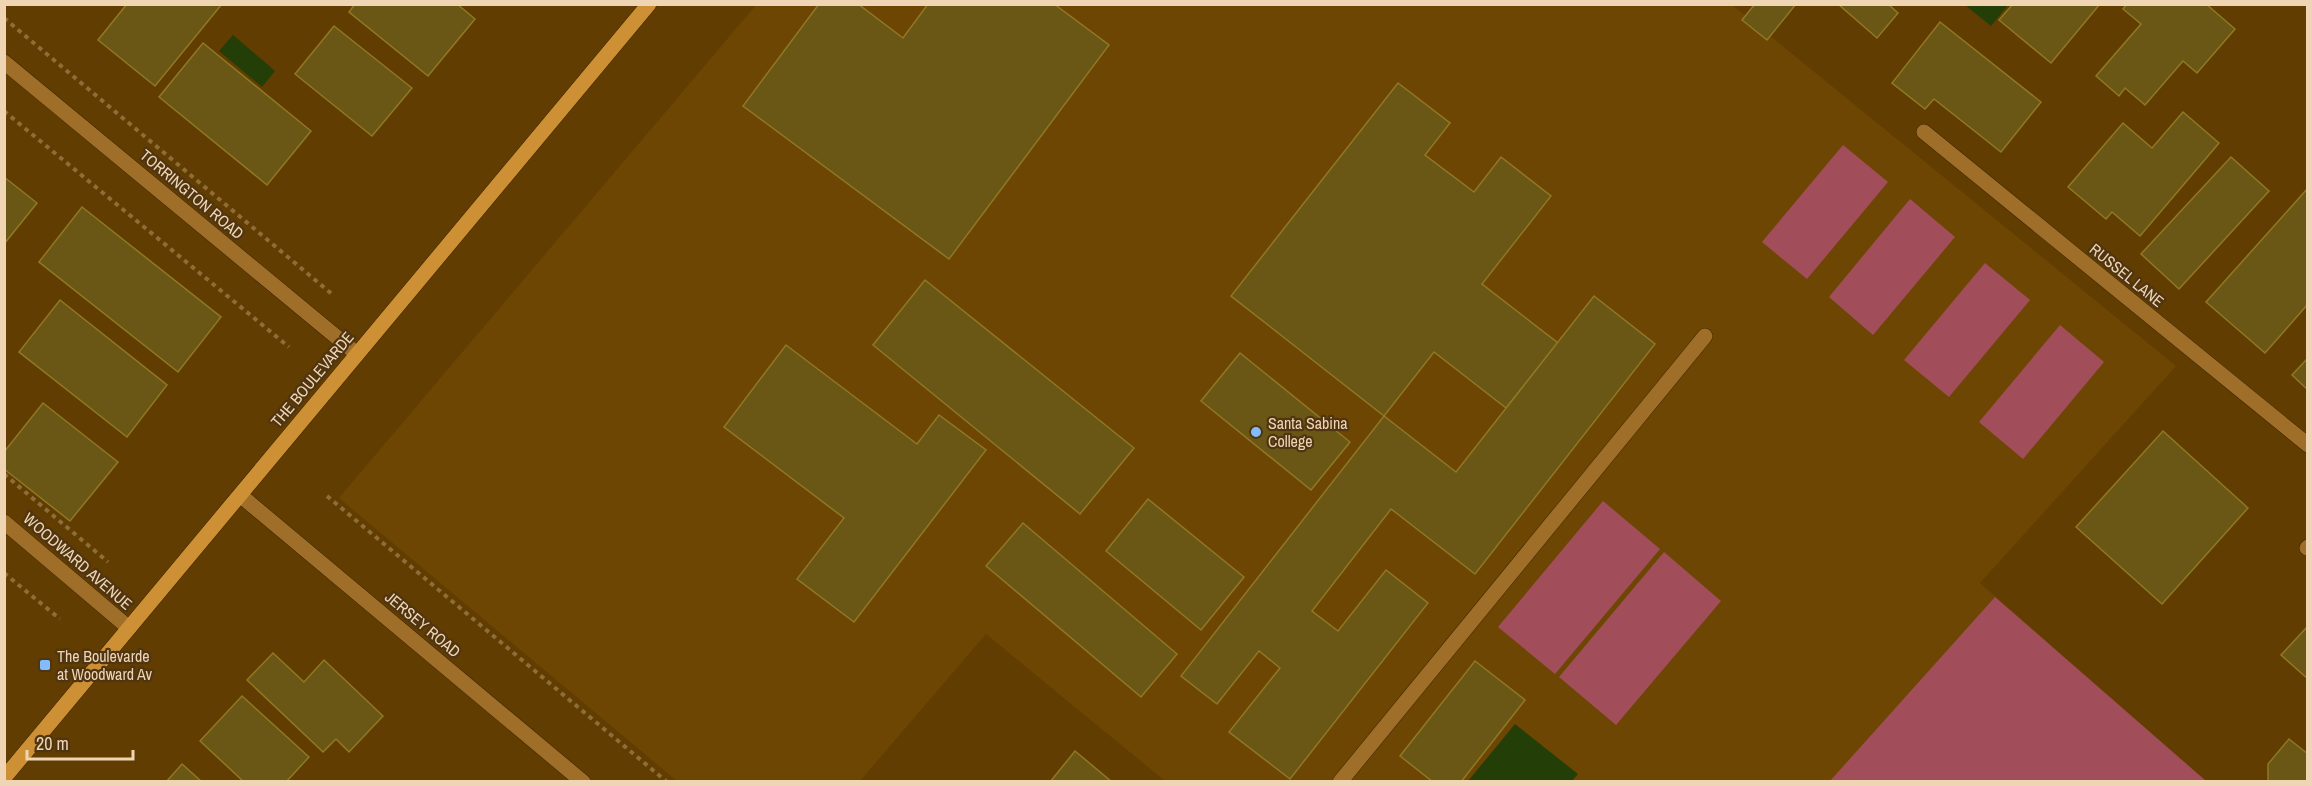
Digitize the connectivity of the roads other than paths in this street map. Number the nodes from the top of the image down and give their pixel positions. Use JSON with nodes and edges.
{"nodes":[{"id":1,"x":649,"y":4,"type":"edge"},
{"id":2,"x":4,"y":62,"type":"edge"},
{"id":3,"x":1924,"y":132,"type":"dead end"},
{"id":4,"x":1706,"y":336,"type":"dead end"},
{"id":5,"x":357,"y":354,"type":"junction"},
{"id":6,"x":2307,"y":445,"type":"edge"},
{"id":7,"x":240,"y":495,"type":"junction"},
{"id":8,"x":4,"y":522,"type":"edge"},
{"id":9,"x":129,"y":628,"type":"junction"},
{"id":10,"x":4,"y":778,"type":"edge"},
{"id":11,"x":583,"y":782,"type":"edge"},
{"id":12,"x":1340,"y":782,"type":"edge"}],
"edges":[{"from":1,"to":5,"type":"main road","name":"THE BOULEVARDE"},
{"from":2,"to":5,"type":"street","name":"TORRINGTON ROAD"},
{"from":3,"to":6,"type":"street","name":"RUSSEL LANE"},
{"from":4,"to":12,"type":"street"},
{"from":5,"to":7,"type":"main road","name":"THE BOULEVARDE"},
{"from":7,"to":9,"type":"main road","name":"THE BOULEVARDE"},
{"from":7,"to":11,"type":"street","name":"JERSEY ROAD"},
{"from":8,"to":9,"type":"street","name":"WOODWARD AVENUE"},
{"from":9,"to":10,"type":"main road","name":"THE BOULEVARDE"}]}
